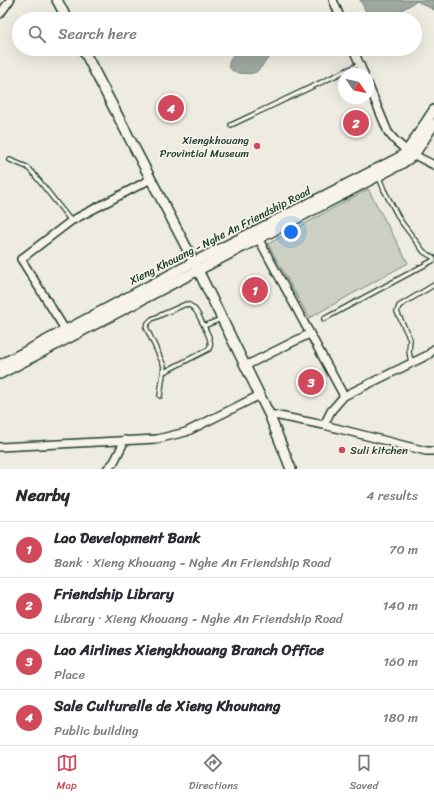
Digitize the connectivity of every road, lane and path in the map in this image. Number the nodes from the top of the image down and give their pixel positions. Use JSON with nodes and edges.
{"nodes":[{"id":1,"x":10,"y":0,"type":"edge"},
{"id":2,"x":57,"y":0,"type":"edge"},
{"id":3,"x":333,"y":0,"type":"edge"},
{"id":4,"x":63,"y":12,"type":"edge"},
{"id":5,"x":338,"y":12,"type":"edge"},
{"id":6,"x":0,"y":14,"type":"edge"},
{"id":7,"x":86,"y":56,"type":"edge"},
{"id":8,"x":356,"y":56,"type":"edge"},
{"id":9,"x":360,"y":64,"type":"junction"},
{"id":10,"x":362,"y":68,"type":"edge"},
{"id":11,"x":374,"y":98,"type":"edge"},
{"id":12,"x":434,"y":110,"type":"edge"},
{"id":13,"x":434,"y":124,"type":"edge"},
{"id":14,"x":231,"y":125,"type":"dead end"},
{"id":15,"x":410,"y":153,"type":"junction"},
{"id":16,"x":10,"y":160,"type":"dead end"},
{"id":17,"x":434,"y":165,"type":"edge"},
{"id":18,"x":379,"y":176,"type":"junction"},
{"id":19,"x":151,"y":179,"type":"junction"},
{"id":20,"x":71,"y":221,"type":"junction"},
{"id":21,"x":258,"y":238,"type":"junction"},
{"id":22,"x":434,"y":259,"type":"edge"},
{"id":23,"x":196,"y":266,"type":"junction"},
{"id":24,"x":434,"y":285,"type":"edge"},
{"id":25,"x":222,"y":319,"type":"junction"},
{"id":26,"x":324,"y":319,"type":"dead end"},
{"id":27,"x":204,"y":326,"type":"junction"},
{"id":28,"x":66,"y":331,"type":"junction"},
{"id":29,"x":309,"y":334,"type":"junction"},
{"id":30,"x":434,"y":349,"type":"edge"},
{"id":31,"x":412,"y":363,"type":"junction"},
{"id":32,"x":0,"y":365,"type":"edge"},
{"id":33,"x":245,"y":366,"type":"junction"},
{"id":34,"x":164,"y":372,"type":"junction"},
{"id":35,"x":0,"y":374,"type":"edge"},
{"id":36,"x":260,"y":395,"type":"junction"},
{"id":37,"x":160,"y":396,"type":"dead end"},
{"id":38,"x":344,"y":396,"type":"junction"},
{"id":39,"x":269,"y":414,"type":"junction"},
{"id":40,"x":324,"y":425,"type":"junction"},
{"id":41,"x":125,"y":440,"type":"junction"},
{"id":42,"x":0,"y":446,"type":"edge"},
{"id":43,"x":434,"y":451,"type":"edge"},
{"id":44,"x":107,"y":469,"type":"edge"},
{"id":45,"x":291,"y":469,"type":"edge"}],
"edges":[{"from":1,"to":6,"type":"street"},
{"from":2,"to":4,"type":"street"},
{"from":3,"to":5,"type":"street"},
{"from":7,"to":19,"type":"street"},
{"from":8,"to":9,"type":"street"},
{"from":9,"to":10,"type":"street"},
{"from":9,"to":14,"type":"lane"},
{"from":11,"to":15,"type":"street"},
{"from":12,"to":15,"type":"street","name":"Xieng Khouang - Nghe An Friendship Road"},
{"from":13,"to":15,"type":"street","name":"Xieng Khouang - Nghe An Friendship Road"},
{"from":15,"to":17,"type":"street"},
{"from":15,"to":18,"type":"street","name":"Xieng Khouang - Nghe An Friendship Road"},
{"from":15,"to":23,"type":"street","name":"Xieng Khouang - Nghe An Friendship Road"},
{"from":16,"to":20,"type":"lane"},
{"from":18,"to":21,"type":"street","name":"Xieng Khouang - Nghe An Friendship Road"},
{"from":18,"to":22,"type":"lane"},
{"from":19,"to":20,"type":"street"},
{"from":19,"to":23,"type":"street"},
{"from":20,"to":28,"type":"street"},
{"from":21,"to":23,"type":"street","name":"Xieng Khouang - Nghe An Friendship Road"},
{"from":21,"to":29,"type":"street"},
{"from":22,"to":26,"type":"lane"},
{"from":23,"to":25,"type":"street"},
{"from":23,"to":28,"type":"street","name":"Xieng Khouang - Nghe An Friendship Road"},
{"from":23,"to":35,"type":"street","name":"Xieng Khouang - Nghe An Friendship Road"},
{"from":24,"to":31,"type":"lane"},
{"from":25,"to":27,"type":"lane"},
{"from":25,"to":33,"type":"street"},
{"from":27,"to":34,"type":"lane"},
{"from":27,"to":34,"type":"lane"},
{"from":28,"to":32,"type":"street","name":"Xieng Khouang - Nghe An Friendship Road"},
{"from":29,"to":33,"type":"street"},
{"from":29,"to":38,"type":"street"},
{"from":30,"to":31,"type":"street"},
{"from":31,"to":38,"type":"street"},
{"from":33,"to":36,"type":"street"},
{"from":34,"to":37,"type":"lane"},
{"from":36,"to":39,"type":"street"},
{"from":36,"to":41,"type":"street"},
{"from":38,"to":40,"type":"street"},
{"from":39,"to":40,"type":"street"},
{"from":39,"to":45,"type":"street"},
{"from":40,"to":43,"type":"street"},
{"from":41,"to":42,"type":"street"},
{"from":41,"to":44,"type":"street"}]}
